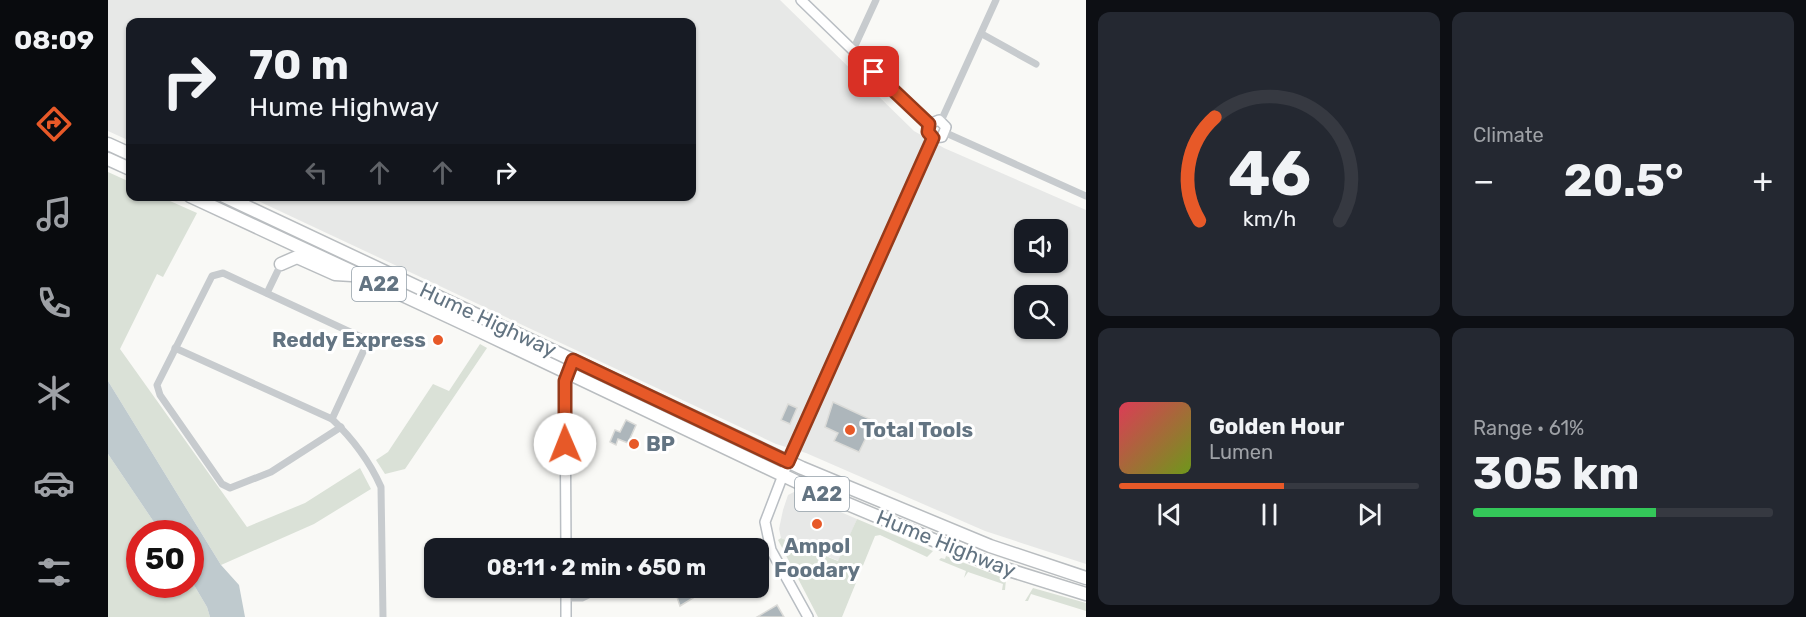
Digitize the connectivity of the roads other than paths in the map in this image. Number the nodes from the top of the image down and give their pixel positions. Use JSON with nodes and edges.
{"nodes":[{"id":1,"x":801,"y":0,"type":"edge"},
{"id":2,"x":876,"y":0,"type":"edge"},
{"id":3,"x":996,"y":0,"type":"edge"},
{"id":4,"x":982,"y":34,"type":"junction"},
{"id":5,"x":853,"y":50,"type":"junction"},
{"id":6,"x":1036,"y":64,"type":"dead end"},
{"id":7,"x":941,"y":121,"type":"junction"},
{"id":8,"x":929,"y":124,"type":"junction"},
{"id":9,"x":946,"y":133,"type":"junction"},
{"id":10,"x":933,"y":138,"type":"junction"},
{"id":11,"x":108,"y":144,"type":"edge"},
{"id":12,"x":126,"y":152,"type":"edge"},
{"id":13,"x":108,"y":159,"type":"edge"},
{"id":14,"x":126,"y":167,"type":"edge"},
{"id":15,"x":1086,"y":196,"type":"edge"},
{"id":16,"x":201,"y":201,"type":"edge"},
{"id":17,"x":235,"y":201,"type":"edge"},
{"id":18,"x":276,"y":236,"type":"junction"},
{"id":19,"x":281,"y":264,"type":"junction"},
{"id":20,"x":361,"y":275,"type":"junction"},
{"id":21,"x":267,"y":293,"type":"junction"},
{"id":22,"x":175,"y":348,"type":"junction"},
{"id":23,"x":573,"y":360,"type":"junction"},
{"id":24,"x":566,"y":373,"type":"junction"},
{"id":25,"x":332,"y":419,"type":"junction"},
{"id":26,"x":341,"y":428,"type":"junction"},
{"id":27,"x":788,"y":462,"type":"junction"},
{"id":28,"x":782,"y":476,"type":"junction"},
{"id":29,"x":566,"y":538,"type":"edge"},
{"id":30,"x":1086,"y":578,"type":"edge"},
{"id":31,"x":1086,"y":594,"type":"edge"},
{"id":32,"x":566,"y":598,"type":"edge"},
{"id":33,"x":383,"y":617,"type":"edge"},
{"id":34,"x":566,"y":617,"type":"edge"},
{"id":35,"x":808,"y":617,"type":"edge"}],
"edges":[{"from":1,"to":5,"type":"street"},
{"from":2,"to":5,"type":"street"},
{"from":3,"to":4,"type":"street"},
{"from":4,"to":6,"type":"street"},
{"from":4,"to":7,"type":"street"},
{"from":5,"to":8,"type":"street"},
{"from":7,"to":8,"type":"street"},
{"from":7,"to":9,"type":"street"},
{"from":8,"to":10,"type":"street"},
{"from":9,"to":10,"type":"street"},
{"from":9,"to":15,"type":"street"},
{"from":10,"to":27,"type":"street"},
{"from":11,"to":12,"type":"highway"},
{"from":13,"to":14,"type":"highway"},
{"from":16,"to":18,"type":"highway","name":"Hume Highway","number":"A22"},
{"from":17,"to":23,"type":"highway","name":"Hume Highway","number":"A22"},
{"from":18,"to":19,"type":"highway"},
{"from":18,"to":20,"type":"highway","name":"Hume Highway","number":"A22"},
{"from":19,"to":20,"type":"highway"},
{"from":19,"to":21,"type":"street"},
{"from":20,"to":24,"type":"highway","name":"Hume Highway","number":"A22"},
{"from":21,"to":22,"type":"street"},
{"from":21,"to":25,"type":"street"},
{"from":22,"to":25,"type":"street"},
{"from":22,"to":26,"type":"street"},
{"from":23,"to":24,"type":"street"},
{"from":23,"to":27,"type":"highway","name":"Hume Highway","number":"A22"},
{"from":24,"to":28,"type":"highway","name":"Hume Highway","number":"A22"},
{"from":24,"to":29,"type":"street"},
{"from":25,"to":26,"type":"street"},
{"from":26,"to":33,"type":"street"},
{"from":27,"to":28,"type":"street"},
{"from":27,"to":30,"type":"highway","name":"Hume Highway","number":"A22"},
{"from":28,"to":31,"type":"highway","name":"Hume Highway","number":"A22"},
{"from":28,"to":35,"type":"street"},
{"from":32,"to":34,"type":"street"}]}
